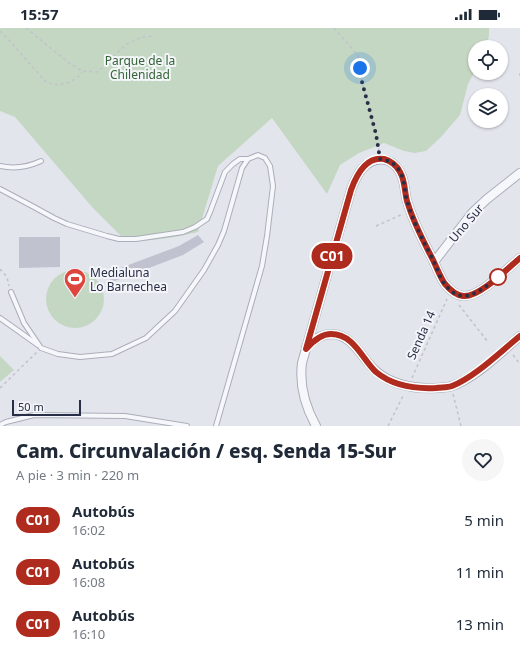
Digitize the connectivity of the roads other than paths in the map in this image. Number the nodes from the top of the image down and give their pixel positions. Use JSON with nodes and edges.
{"nodes":[{"id":1,"x":248,"y":159,"type":"junction"},
{"id":2,"x":41,"y":161,"type":"dead end"},
{"id":3,"x":0,"y":166,"type":"edge"},
{"id":4,"x":520,"y":173,"type":"edge"},
{"id":5,"x":0,"y":189,"type":"edge"},
{"id":6,"x":520,"y":258,"type":"edge"},
{"id":7,"x":434,"y":262,"type":"junction"},
{"id":8,"x":11,"y":292,"type":"road end"},
{"id":9,"x":0,"y":318,"type":"edge"},
{"id":10,"x":520,"y":336,"type":"edge"},
{"id":11,"x":40,"y":347,"type":"junction"},
{"id":12,"x":306,"y":349,"type":"junction"},
{"id":13,"x":0,"y":425,"type":"edge"},
{"id":14,"x":187,"y":426,"type":"edge"},
{"id":15,"x":216,"y":426,"type":"edge"},
{"id":16,"x":316,"y":426,"type":"edge"}],
"edges":[{"from":1,"to":5,"type":"lane"},
{"from":1,"to":11,"type":"lane"},
{"from":1,"to":15,"type":"lane"},
{"from":2,"to":3,"type":"lane"},
{"from":4,"to":7,"type":"street","name":"Uno Sur"},
{"from":6,"to":7,"type":"street"},
{"from":7,"to":12,"type":"street"},
{"from":8,"to":11,"type":"lane"},
{"from":9,"to":11,"type":"lane"},
{"from":10,"to":12,"type":"street"},
{"from":12,"to":16,"type":"street"},
{"from":13,"to":14,"type":"lane"}]}
